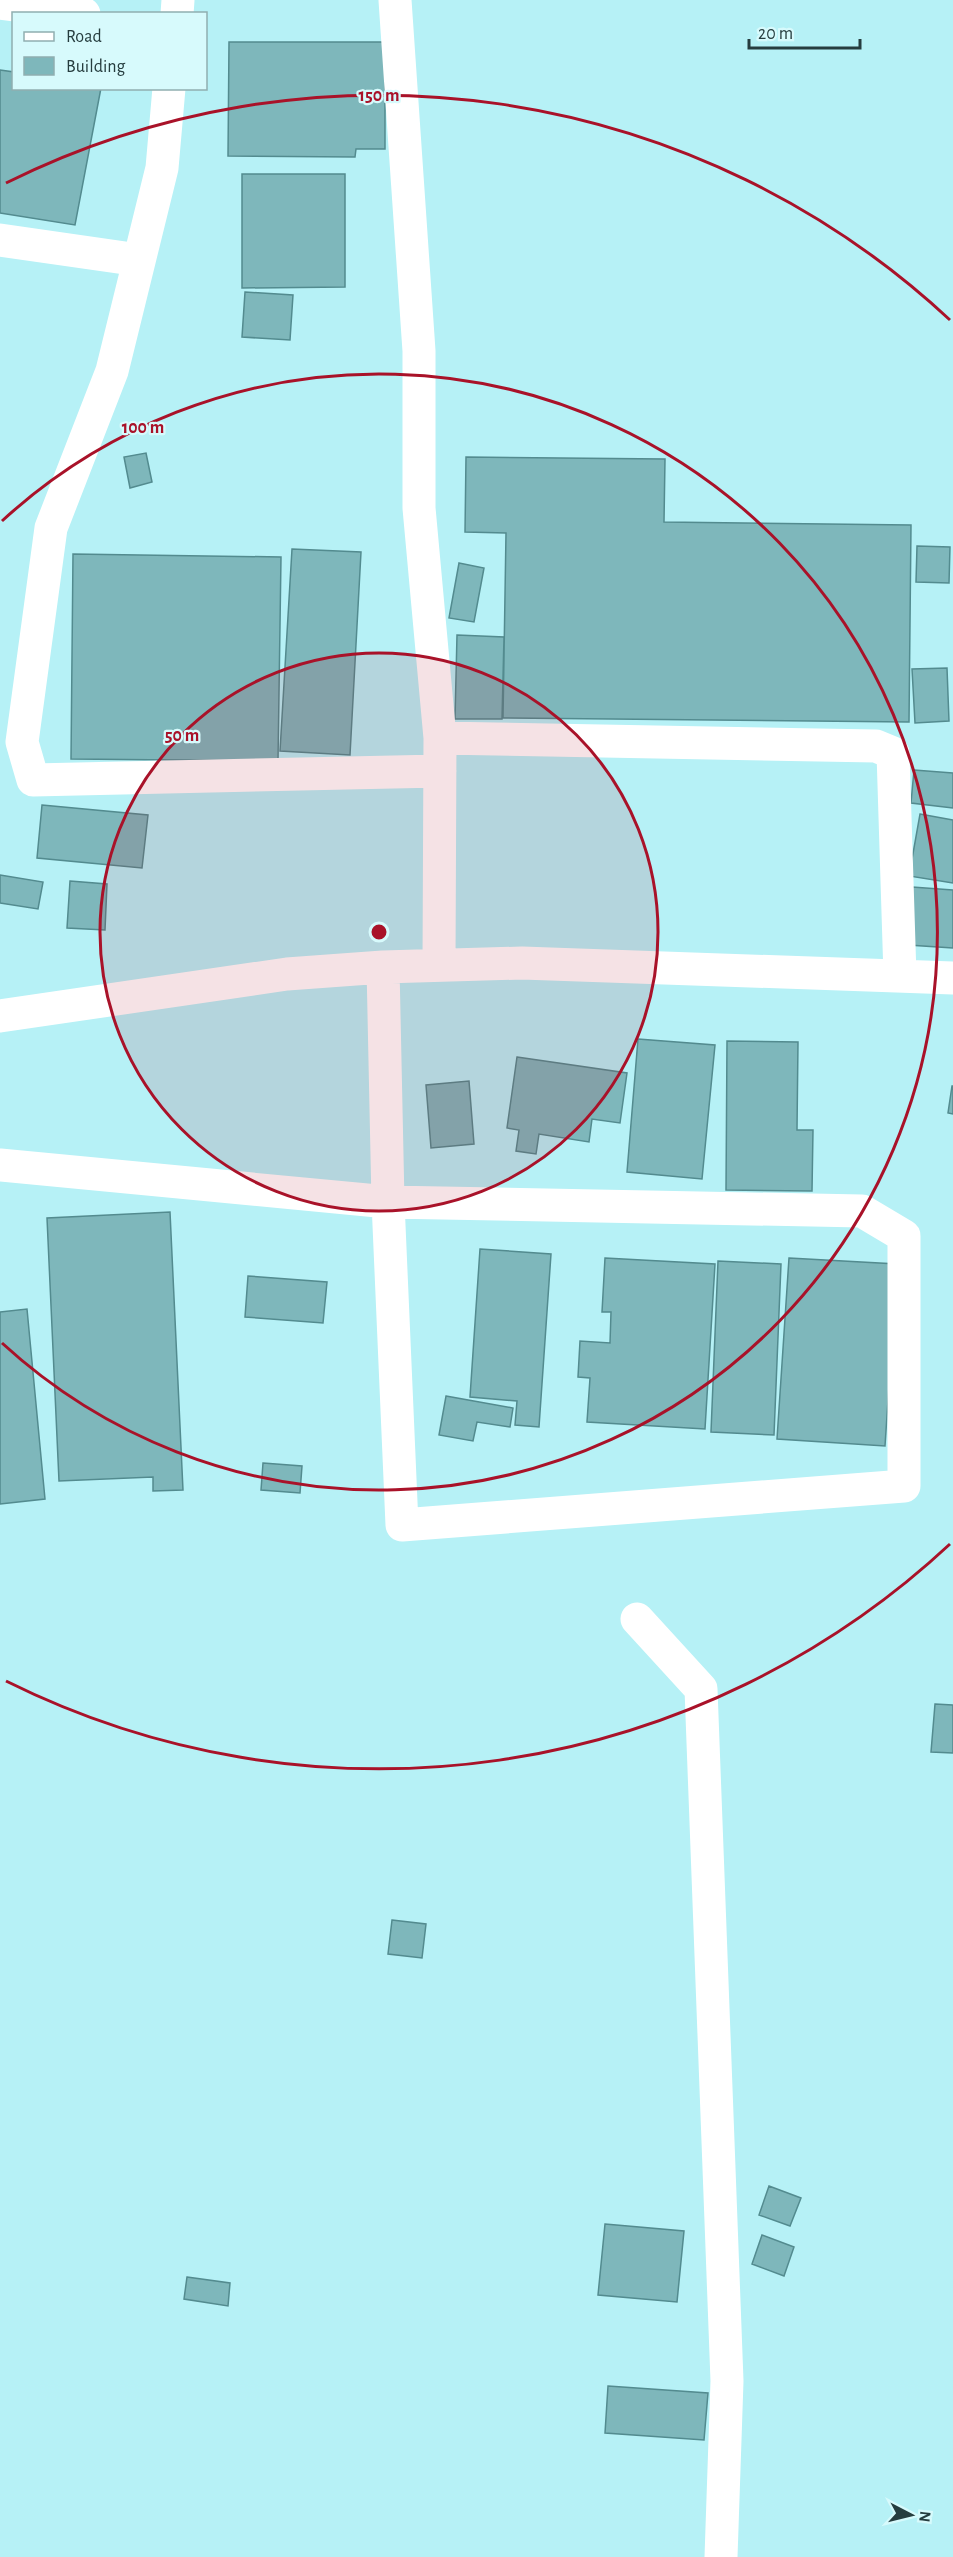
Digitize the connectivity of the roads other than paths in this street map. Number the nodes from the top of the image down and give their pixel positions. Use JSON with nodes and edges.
{"nodes":[{"id":1,"x":394,"y":0,"type":"edge"},
{"id":2,"x":0,"y":3,"type":"edge"},
{"id":3,"x":69,"y":12,"type":"edge"},
{"id":4,"x":169,"y":90,"type":"edge"},
{"id":5,"x":0,"y":240,"type":"edge"},
{"id":6,"x":139,"y":260,"type":"junction"},
{"id":7,"x":440,"y":738,"type":"junction"},
{"id":8,"x":440,"y":771,"type":"junction"},
{"id":9,"x":440,"y":965,"type":"junction"},
{"id":10,"x":383,"y":967,"type":"junction"},
{"id":11,"x":900,"y":976,"type":"junction"},
{"id":12,"x":953,"y":978,"type":"edge"},
{"id":13,"x":0,"y":1016,"type":"edge"},
{"id":14,"x":0,"y":1165,"type":"edge"},
{"id":15,"x":388,"y":1202,"type":"junction"},
{"id":16,"x":637,"y":1619,"type":"dead end"},
{"id":17,"x":721,"y":2557,"type":"edge"}],
"edges":[{"from":1,"to":7,"type":"street"},
{"from":2,"to":3,"type":"street"},
{"from":4,"to":6,"type":"street"},
{"from":5,"to":6,"type":"street"},
{"from":6,"to":8,"type":"street"},
{"from":7,"to":8,"type":"street"},
{"from":7,"to":11,"type":"street"},
{"from":8,"to":9,"type":"street"},
{"from":9,"to":10,"type":"street"},
{"from":9,"to":11,"type":"street"},
{"from":10,"to":13,"type":"street"},
{"from":10,"to":15,"type":"street"},
{"from":11,"to":12,"type":"street"},
{"from":14,"to":15,"type":"street"},
{"from":15,"to":15,"type":"street"},
{"from":16,"to":17,"type":"street"}]}
